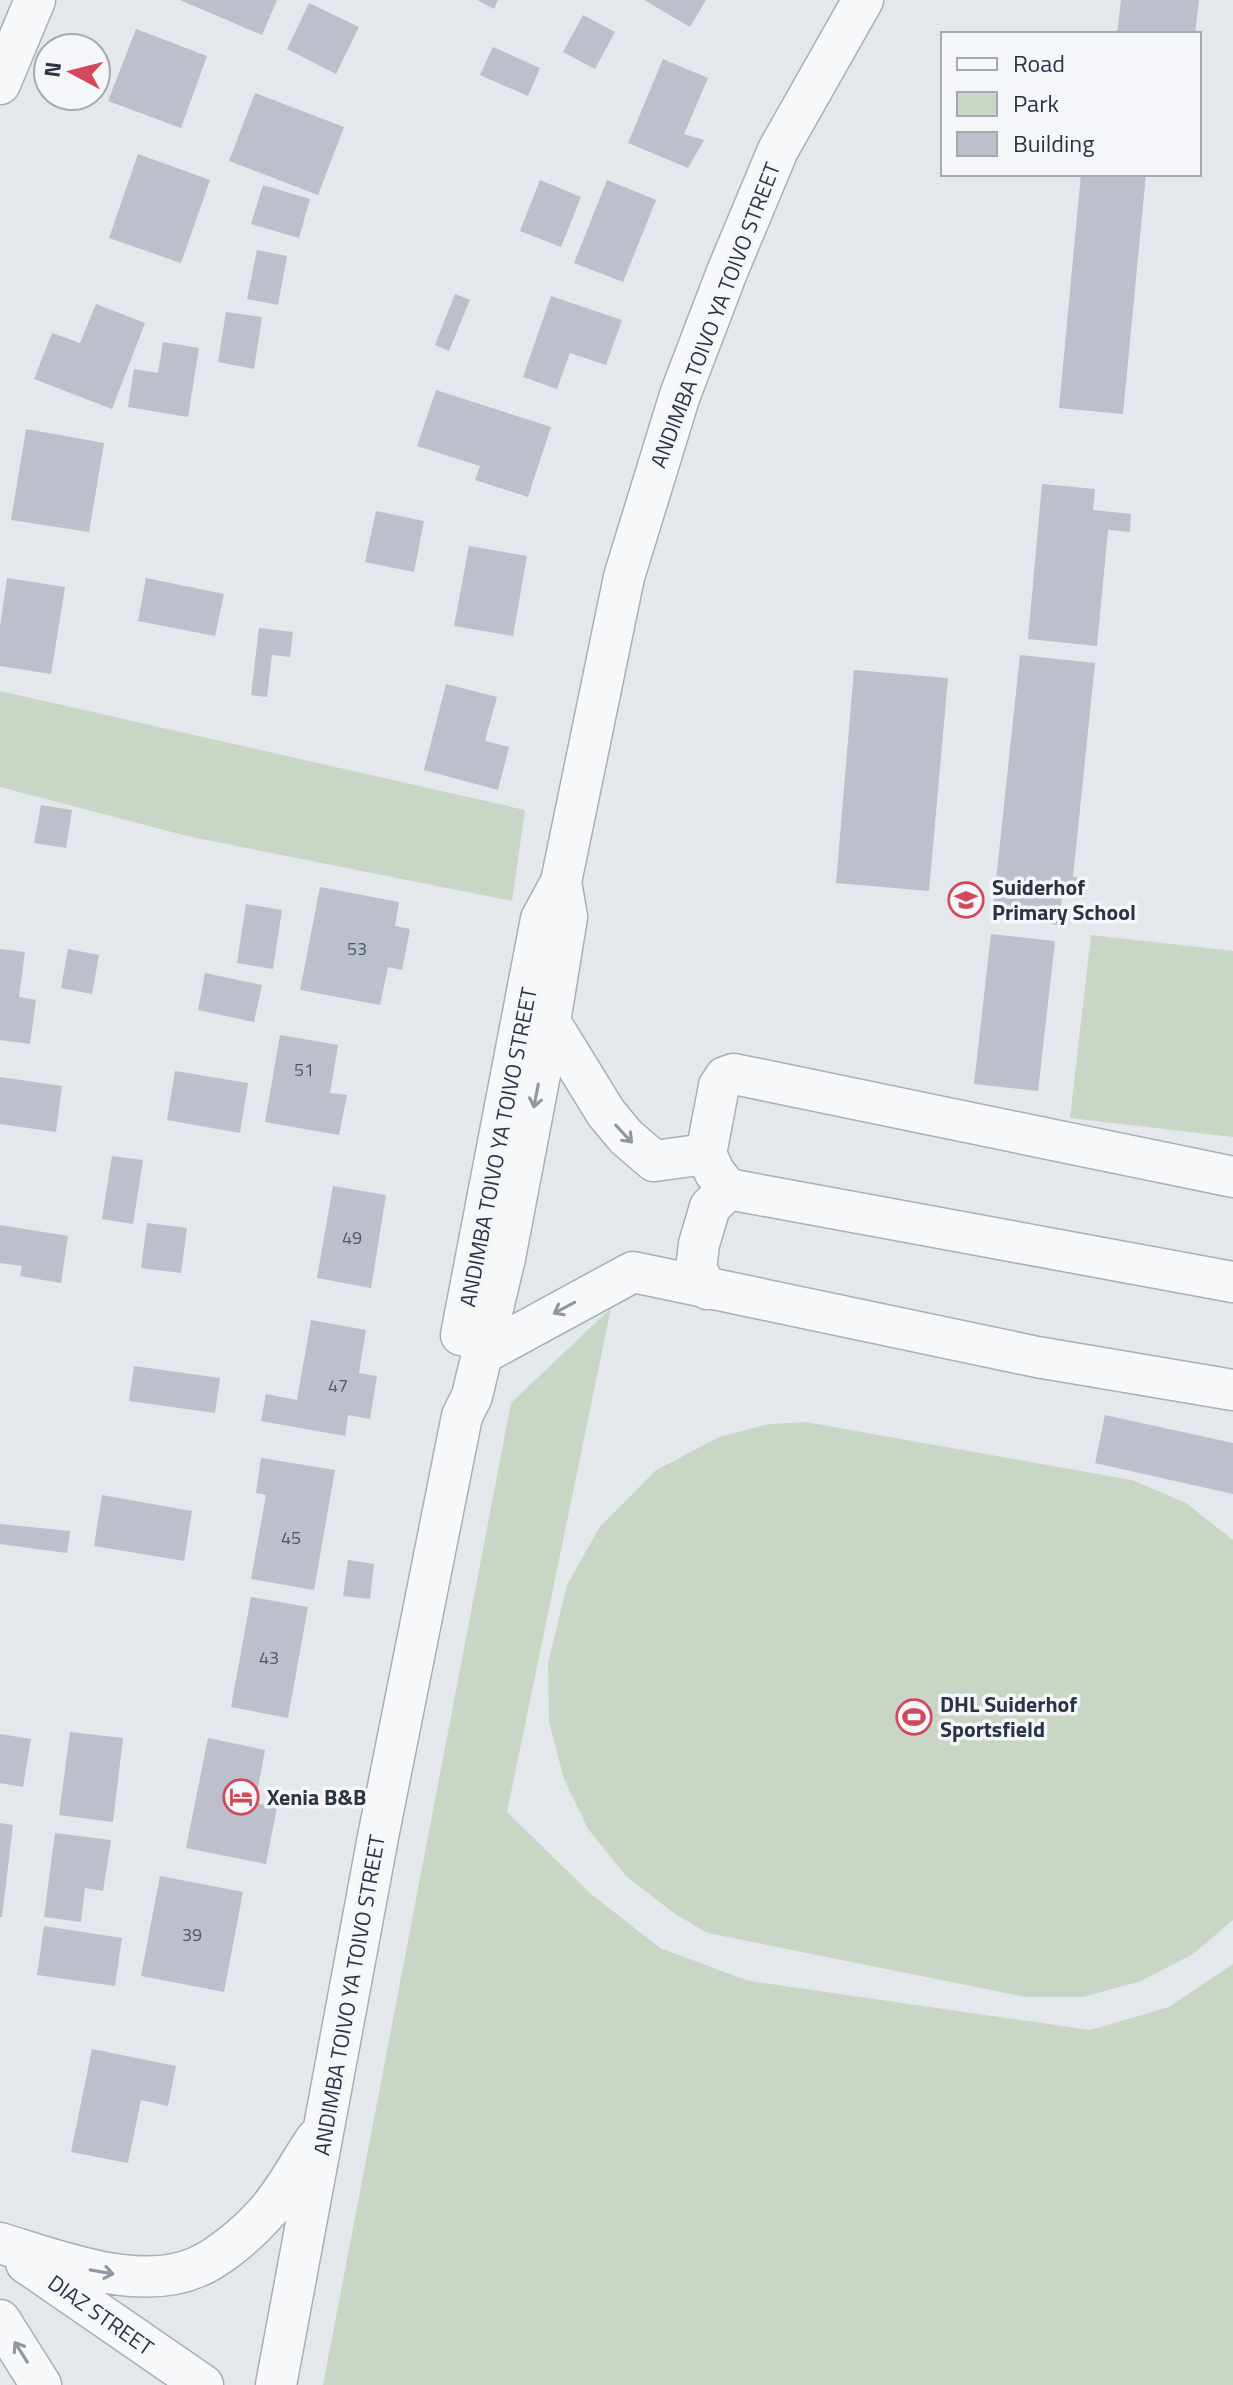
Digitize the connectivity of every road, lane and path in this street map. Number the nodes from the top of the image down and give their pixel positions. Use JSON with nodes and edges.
{"nodes":[{"id":1,"x":35,"y":0,"type":"edge"},
{"id":2,"x":863,"y":0,"type":"edge"},
{"id":3,"x":0,"y":84,"type":"edge"},
{"id":4,"x":561,"y":882,"type":"junction"},
{"id":5,"x":550,"y":1022,"type":"junction"},
{"id":6,"x":706,"y":1154,"type":"junction"},
{"id":7,"x":1233,"y":1177,"type":"edge"},
{"id":8,"x":728,"y":1189,"type":"junction"},
{"id":9,"x":1233,"y":1282,"type":"edge"},
{"id":10,"x":707,"y":1289,"type":"junction"},
{"id":11,"x":484,"y":1353,"type":"junction"},
{"id":12,"x":1233,"y":1390,"type":"edge"},
{"id":13,"x":462,"y":1416,"type":"junction"},
{"id":14,"x":325,"y":2126,"type":"junction"},
{"id":15,"x":0,"y":2244,"type":"edge"},
{"id":16,"x":0,"y":2320,"type":"edge"},
{"id":17,"x":41,"y":2385,"type":"edge"},
{"id":18,"x":203,"y":2385,"type":"edge"},
{"id":19,"x":276,"y":2385,"type":"edge"}],
"edges":[{"from":1,"to":3,"type":"street"},
{"from":2,"to":4,"type":"street","name":"ANDIMBA TOIVO YA TOIVO STREET"},
{"from":4,"to":5,"type":"street","name":"ANDIMBA TOIVO YA TOIVO STREET"},
{"from":4,"to":13,"type":"street","name":"ANDIMBA TOIVO YA TOIVO STREET"},
{"from":5,"to":6,"type":"street","one_way":true},
{"from":5,"to":11,"type":"street","name":"ANDIMBA TOIVO YA TOIVO STREET","one_way":true},
{"from":6,"to":7,"type":"street"},
{"from":6,"to":8,"type":"street"},
{"from":8,"to":9,"type":"street"},
{"from":8,"to":10,"type":"street"},
{"from":10,"to":11,"type":"street","one_way":true},
{"from":10,"to":12,"type":"street"},
{"from":11,"to":13,"type":"street","name":"ANDIMBA TOIVO YA TOIVO STREET"},
{"from":13,"to":14,"type":"street","name":"ANDIMBA TOIVO YA TOIVO STREET"},
{"from":15,"to":14,"type":"street","one_way":true},
{"from":14,"to":19,"type":"street","name":"ANDIMBA TOIVO YA TOIVO STREET"},
{"from":15,"to":18,"type":"street","name":"DIAZ STREET"},
{"from":17,"to":16,"type":"street","one_way":true}]}
